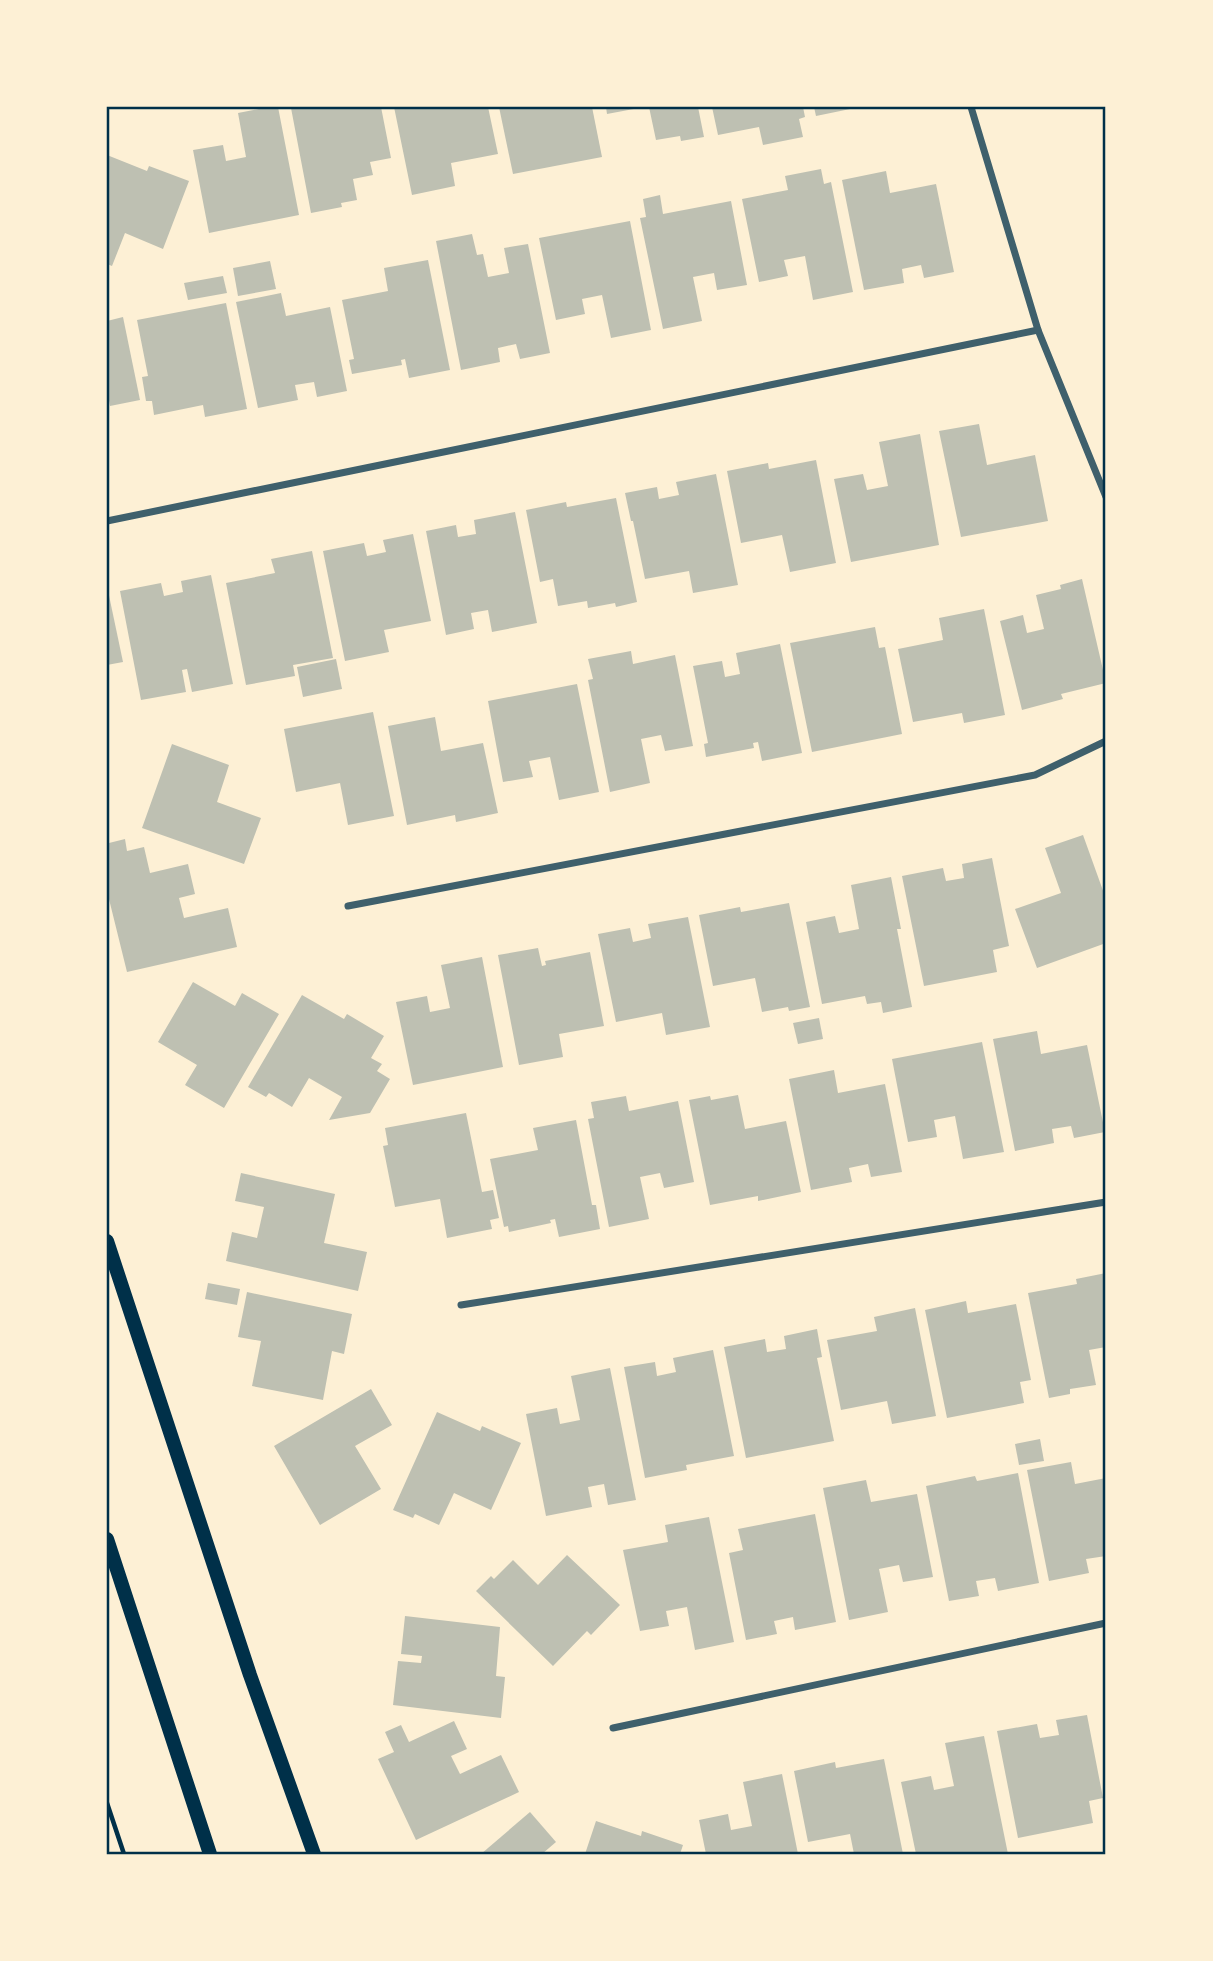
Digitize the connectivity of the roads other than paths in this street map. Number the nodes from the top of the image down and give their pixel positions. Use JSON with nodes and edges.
{"nodes":[{"id":1,"x":971,"y":107,"type":"edge"},
{"id":2,"x":1038,"y":330,"type":"junction"},
{"id":3,"x":1106,"y":498,"type":"edge"},
{"id":4,"x":107,"y":521,"type":"edge"},
{"id":5,"x":1106,"y":741,"type":"edge"},
{"id":6,"x":348,"y":906,"type":"dead end"},
{"id":7,"x":1106,"y":1202,"type":"edge"},
{"id":8,"x":107,"y":1241,"type":"edge"},
{"id":9,"x":461,"y":1305,"type":"dead end"},
{"id":10,"x":107,"y":1539,"type":"edge"},
{"id":11,"x":1106,"y":1623,"type":"edge"},
{"id":12,"x":613,"y":1728,"type":"dead end"},
{"id":13,"x":210,"y":1854,"type":"edge"},
{"id":14,"x":314,"y":1854,"type":"edge"}],
"edges":[{"from":1,"to":2,"type":"street"},
{"from":2,"to":3,"type":"street"},
{"from":2,"to":4,"type":"street"},
{"from":5,"to":6,"type":"street"},
{"from":7,"to":9,"type":"street"},
{"from":8,"to":14,"type":"main road"},
{"from":10,"to":13,"type":"main road"},
{"from":11,"to":12,"type":"street"}]}
